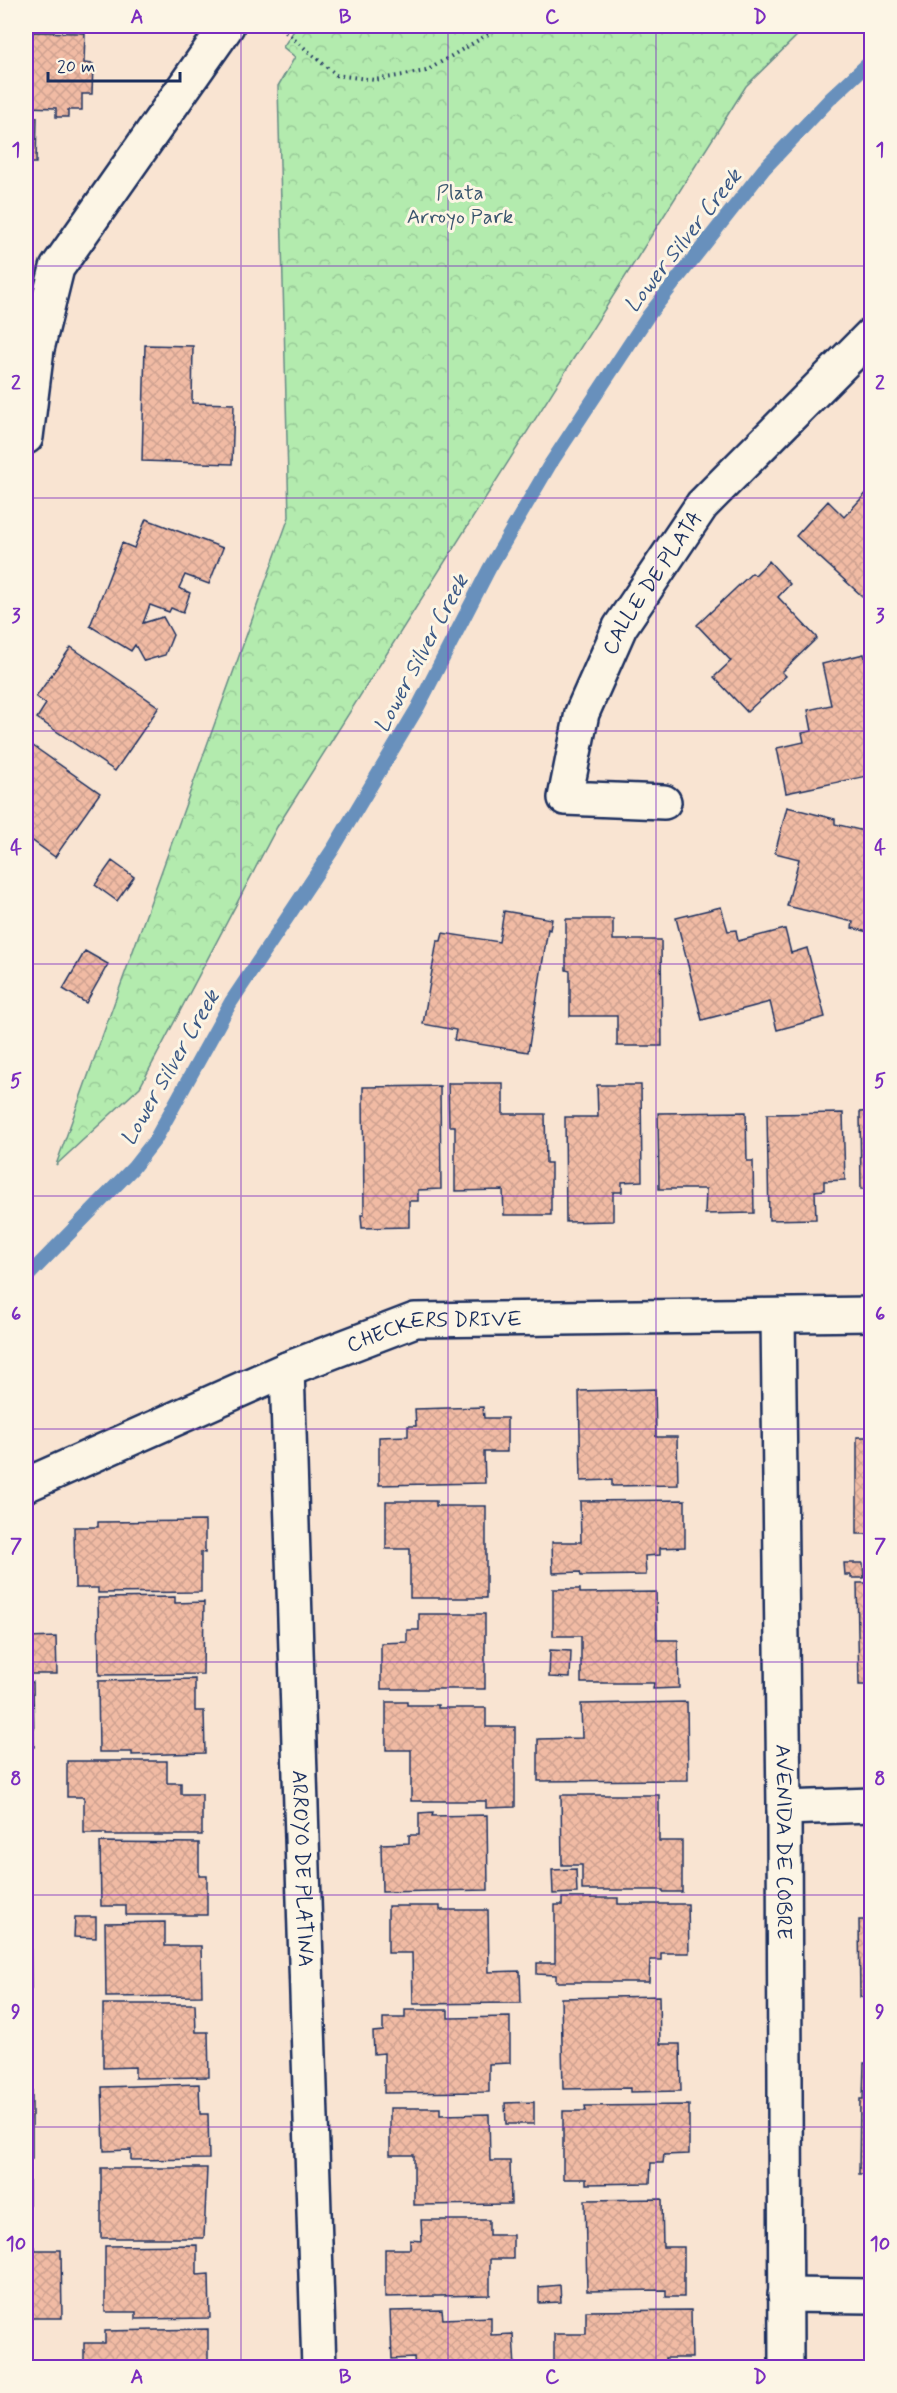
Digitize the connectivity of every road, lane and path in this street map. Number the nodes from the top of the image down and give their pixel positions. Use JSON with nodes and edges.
{"nodes":[{"id":1,"x":227,"y":26,"type":"edge"},
{"id":2,"x":502,"y":26,"type":"edge"},
{"id":3,"x":281,"y":28,"type":"dead end"},
{"id":4,"x":872,"y":334,"type":"edge"},
{"id":5,"x":26,"y":437,"type":"edge"},
{"id":6,"x":664,"y":802,"type":"dead end"},
{"id":7,"x":872,"y":1314,"type":"edge"},
{"id":8,"x":778,"y":1317,"type":"junction"},
{"id":9,"x":287,"y":1369,"type":"junction"},
{"id":10,"x":26,"y":1485,"type":"edge"},
{"id":11,"x":872,"y":1805,"type":"edge"},
{"id":12,"x":784,"y":1808,"type":"junction"},
{"id":13,"x":785,"y":2295,"type":"junction"},
{"id":14,"x":872,"y":2296,"type":"edge"},
{"id":15,"x":319,"y":2367,"type":"edge"},
{"id":16,"x":786,"y":2367,"type":"edge"}],
"edges":[{"from":1,"to":5,"type":"street"},
{"from":2,"to":3,"type":"path"},
{"from":4,"to":6,"type":"street","name":"CALLE DE PLATA"},
{"from":7,"to":8,"type":"street","name":"CHECKERS DRIVE"},
{"from":8,"to":9,"type":"street","name":"CHECKERS DRIVE"},
{"from":8,"to":12,"type":"street","name":"AVENIDA DE COBRE"},
{"from":9,"to":10,"type":"street","name":"CHECKERS DRIVE"},
{"from":9,"to":15,"type":"street","name":"ARROYO DE PLATINA"},
{"from":11,"to":12,"type":"street"},
{"from":12,"to":13,"type":"street","name":"AVENIDA DE COBRE"},
{"from":13,"to":14,"type":"street"},
{"from":13,"to":16,"type":"street","name":"AVENIDA DE COBRE"}]}
